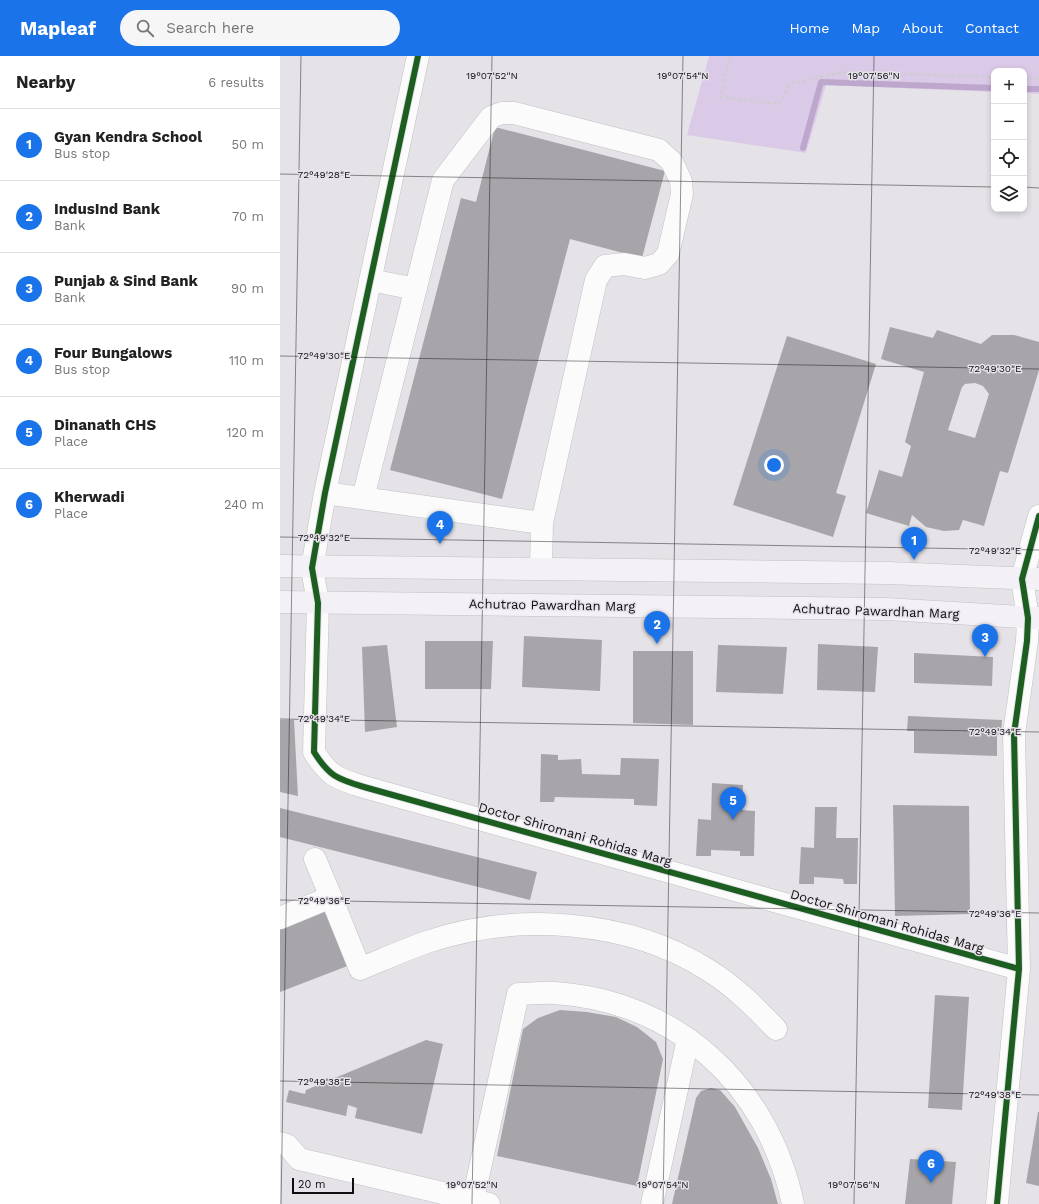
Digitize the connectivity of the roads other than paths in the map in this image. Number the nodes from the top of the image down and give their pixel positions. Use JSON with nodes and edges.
{"nodes":[{"id":1,"x":418,"y":56,"type":"edge"},
{"id":2,"x":370,"y":280,"type":"junction"},
{"id":3,"x":416,"y":289,"type":"junction"},
{"id":4,"x":325,"y":493,"type":"junction"},
{"id":5,"x":362,"y":498,"type":"junction"},
{"id":6,"x":1039,"y":516,"type":"edge"},
{"id":7,"x":542,"y":523,"type":"junction"},
{"id":8,"x":280,"y":566,"type":"edge"},
{"id":9,"x":312,"y":568,"type":"junction"},
{"id":10,"x":541,"y":569,"type":"junction"},
{"id":11,"x":1031,"y":579,"type":"edge"},
{"id":12,"x":1039,"y":597,"type":"edge"},
{"id":13,"x":280,"y":602,"type":"edge"},
{"id":14,"x":318,"y":603,"type":"junction"},
{"id":15,"x":1034,"y":618,"type":"edge"},
{"id":16,"x":315,"y":859,"type":"dead end"},
{"id":17,"x":331,"y":897,"type":"junction"},
{"id":18,"x":280,"y":918,"type":"edge"},
{"id":19,"x":1020,"y":969,"type":"junction"},
{"id":20,"x":776,"y":1029,"type":"dead end"},
{"id":21,"x":688,"y":1039,"type":"junction"},
{"id":22,"x":280,"y":1143,"type":"edge"},
{"id":23,"x":481,"y":1202,"type":"edge"},
{"id":24,"x":652,"y":1204,"type":"edge"},
{"id":25,"x":793,"y":1204,"type":"edge"},
{"id":26,"x":997,"y":1204,"type":"edge"}],
"edges":[{"from":1,"to":2,"type":"street","name":"Doctor Shiromani Rohidas Marg"},
{"from":2,"to":3,"type":"street"},
{"from":2,"to":4,"type":"street","name":"Doctor Shiromani Rohidas Marg"},
{"from":3,"to":5,"type":"street"},
{"from":3,"to":7,"type":"street"},
{"from":4,"to":5,"type":"street"},
{"from":4,"to":9,"type":"street","name":"Doctor Shiromani Rohidas Marg"},
{"from":5,"to":7,"type":"street"},
{"from":6,"to":11,"type":"street"},
{"from":7,"to":10,"type":"street"},
{"from":8,"to":9,"type":"main road"},
{"from":9,"to":10,"type":"main road"},
{"from":9,"to":14,"type":"street","name":"Doctor Shiromani Rohidas Marg"},
{"from":10,"to":11,"type":"main road"},
{"from":11,"to":15,"type":"street"},
{"from":12,"to":15,"type":"street"},
{"from":13,"to":14,"type":"main road","name":"Achutrao Pawardhan Marg"},
{"from":14,"to":15,"type":"main road","name":"Achutrao Pawardhan Marg"},
{"from":14,"to":19,"type":"street","name":"Doctor Shiromani Rohidas Marg"},
{"from":15,"to":19,"type":"street"},
{"from":16,"to":17,"type":"street"},
{"from":17,"to":18,"type":"street"},
{"from":17,"to":20,"type":"street"},
{"from":19,"to":26,"type":"street"},
{"from":21,"to":23,"type":"street"},
{"from":21,"to":24,"type":"street"},
{"from":21,"to":25,"type":"street"},
{"from":22,"to":23,"type":"street"}]}
